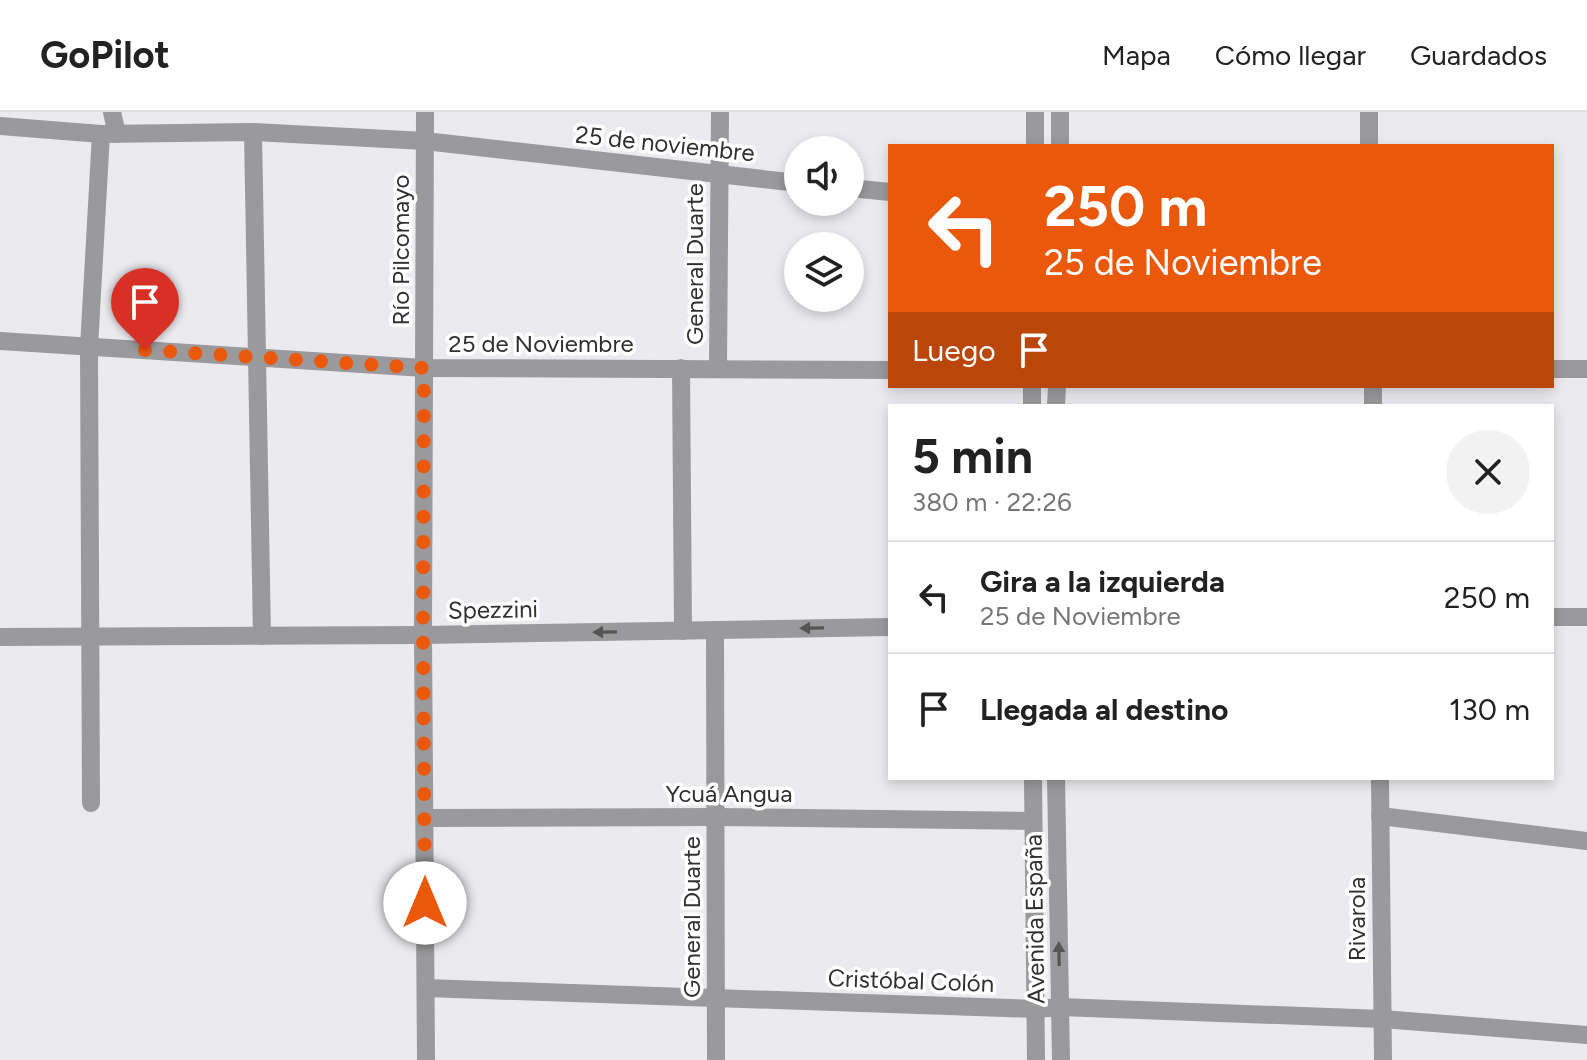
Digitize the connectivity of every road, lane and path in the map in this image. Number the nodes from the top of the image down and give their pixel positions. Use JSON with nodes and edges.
{"nodes":[{"id":1,"x":112,"y":112,"type":"edge"},
{"id":2,"x":425,"y":112,"type":"edge"},
{"id":3,"x":720,"y":112,"type":"edge"},
{"id":4,"x":1035,"y":112,"type":"edge"},
{"id":5,"x":1060,"y":112,"type":"edge"},
{"id":6,"x":1369,"y":112,"type":"edge"},
{"id":7,"x":0,"y":126,"type":"edge"},
{"id":8,"x":253,"y":132,"type":"junction"},
{"id":9,"x":109,"y":134,"type":"junction"},
{"id":10,"x":425,"y":141,"type":"junction"},
{"id":11,"x":1035,"y":144,"type":"edge"},
{"id":12,"x":1060,"y":144,"type":"edge"},
{"id":13,"x":1369,"y":144,"type":"edge"},
{"id":14,"x":719,"y":175,"type":"junction"},
{"id":15,"x":784,"y":182,"type":"edge"},
{"id":16,"x":864,"y":189,"type":"edge"},
{"id":17,"x":888,"y":192,"type":"edge"},
{"id":18,"x":0,"y":341,"type":"edge"},
{"id":19,"x":89,"y":347,"type":"junction"},
{"id":20,"x":257,"y":357,"type":"junction"},
{"id":21,"x":424,"y":368,"type":"junction"},
{"id":22,"x":681,"y":368,"type":"junction"},
{"id":23,"x":718,"y":369,"type":"junction"},
{"id":24,"x":1554,"y":369,"type":"edge"},
{"id":25,"x":1587,"y":369,"type":"edge"},
{"id":26,"x":888,"y":370,"type":"edge"},
{"id":27,"x":1554,"y":617,"type":"edge"},
{"id":28,"x":1587,"y":617,"type":"edge"},
{"id":29,"x":888,"y":627,"type":"edge"},
{"id":30,"x":715,"y":630,"type":"junction"},
{"id":31,"x":683,"y":631,"type":"junction"},
{"id":32,"x":423,"y":635,"type":"junction"},
{"id":33,"x":91,"y":636,"type":"junction"},
{"id":34,"x":262,"y":636,"type":"junction"},
{"id":35,"x":0,"y":637,"type":"edge"},
{"id":36,"x":1033,"y":780,"type":"edge"},
{"id":37,"x":1056,"y":780,"type":"edge"},
{"id":38,"x":1380,"y":780,"type":"edge"},
{"id":39,"x":91,"y":803,"type":"dead end"},
{"id":40,"x":1380,"y":816,"type":"junction"},
{"id":41,"x":716,"y":817,"type":"junction"},
{"id":42,"x":425,"y":818,"type":"junction"},
{"id":43,"x":1033,"y":821,"type":"junction"},
{"id":44,"x":1587,"y":841,"type":"edge"},
{"id":45,"x":426,"y":988,"type":"junction"},
{"id":46,"x":716,"y":999,"type":"junction"},
{"id":47,"x":1060,"y":1007,"type":"junction"},
{"id":48,"x":1036,"y":1009,"type":"junction"},
{"id":49,"x":1382,"y":1019,"type":"junction"},
{"id":50,"x":1587,"y":1035,"type":"edge"},
{"id":51,"x":426,"y":1060,"type":"edge"},
{"id":52,"x":716,"y":1060,"type":"edge"},
{"id":53,"x":1036,"y":1060,"type":"edge"},
{"id":54,"x":1061,"y":1060,"type":"edge"},
{"id":55,"x":1383,"y":1060,"type":"edge"}],
"edges":[{"from":1,"to":9,"type":"street"},
{"from":2,"to":10,"type":"street","name":"Río Pilcomayo"},
{"from":3,"to":14,"type":"street","name":"General Duarte"},
{"from":4,"to":11,"type":"street"},
{"from":5,"to":12,"type":"street"},
{"from":6,"to":13,"type":"street"},
{"from":7,"to":9,"type":"street","name":"25 de noviembre"},
{"from":8,"to":9,"type":"street","name":"25 de noviembre"},
{"from":8,"to":10,"type":"street","name":"25 de noviembre"},
{"from":8,"to":20,"type":"street"},
{"from":9,"to":19,"type":"street"},
{"from":10,"to":14,"type":"street","name":"25 de noviembre"},
{"from":10,"to":21,"type":"street","name":"Río Pilcomayo"},
{"from":14,"to":15,"type":"street","name":"25 de noviembre"},
{"from":14,"to":23,"type":"street","name":"General Duarte"},
{"from":16,"to":17,"type":"street"},
{"from":18,"to":19,"type":"street","name":"25 de Noviembre"},
{"from":19,"to":20,"type":"street","name":"25 de Noviembre"},
{"from":19,"to":33,"type":"street"},
{"from":20,"to":21,"type":"street","name":"25 de Noviembre"},
{"from":20,"to":34,"type":"street"},
{"from":21,"to":22,"type":"street","name":"25 de Noviembre"},
{"from":21,"to":32,"type":"street","name":"Río Pilcomayo"},
{"from":22,"to":23,"type":"street","name":"25 de Noviembre"},
{"from":22,"to":31,"type":"street","name":"General Duarte"},
{"from":23,"to":26,"type":"street","name":"25 de Noviembre"},
{"from":24,"to":25,"type":"street"},
{"from":27,"to":28,"type":"street"},
{"from":29,"to":30,"type":"street","name":"Spezzini","one_way":true},
{"from":30,"to":31,"type":"street","name":"Spezzini"},
{"from":30,"to":41,"type":"street","name":"General Duarte"},
{"from":31,"to":32,"type":"street","name":"Spezzini","one_way":true},
{"from":32,"to":34,"type":"street","name":"Spezzini"},
{"from":32,"to":42,"type":"street","name":"Río Pilcomayo"},
{"from":33,"to":34,"type":"street","name":"Spezzini"},
{"from":33,"to":35,"type":"street","name":"Spezzini"},
{"from":33,"to":39,"type":"street"},
{"from":36,"to":43,"type":"street","name":"Avenida España"},
{"from":47,"to":37,"type":"street","name":"Avenida España","one_way":true},
{"from":38,"to":40,"type":"street","name":"Rivarola"},
{"from":40,"to":44,"type":"street"},
{"from":40,"to":49,"type":"street","name":"Rivarola"},
{"from":41,"to":42,"type":"street","name":"Ycuá Angua"},
{"from":41,"to":43,"type":"street","name":"Ycuá Angua"},
{"from":41,"to":46,"type":"street","name":"General Duarte"},
{"from":42,"to":45,"type":"street","name":"Río Pilcomayo"},
{"from":43,"to":48,"type":"street","name":"Avenida España"},
{"from":45,"to":46,"type":"street","name":"Cristóbal Colón"},
{"from":45,"to":51,"type":"street","name":"Río Pilcomayo"},
{"from":46,"to":48,"type":"street","name":"Cristóbal Colón"},
{"from":46,"to":52,"type":"street","name":"General Duarte"},
{"from":47,"to":48,"type":"street","name":"Cristóbal Colón"},
{"from":47,"to":49,"type":"street","name":"Cristóbal Colón"},
{"from":47,"to":54,"type":"street","name":"Avenida España"},
{"from":48,"to":53,"type":"street","name":"Avenida España"},
{"from":49,"to":50,"type":"street","name":"Cristóbal Colón"},
{"from":49,"to":55,"type":"street","name":"Rivarola"}]}
